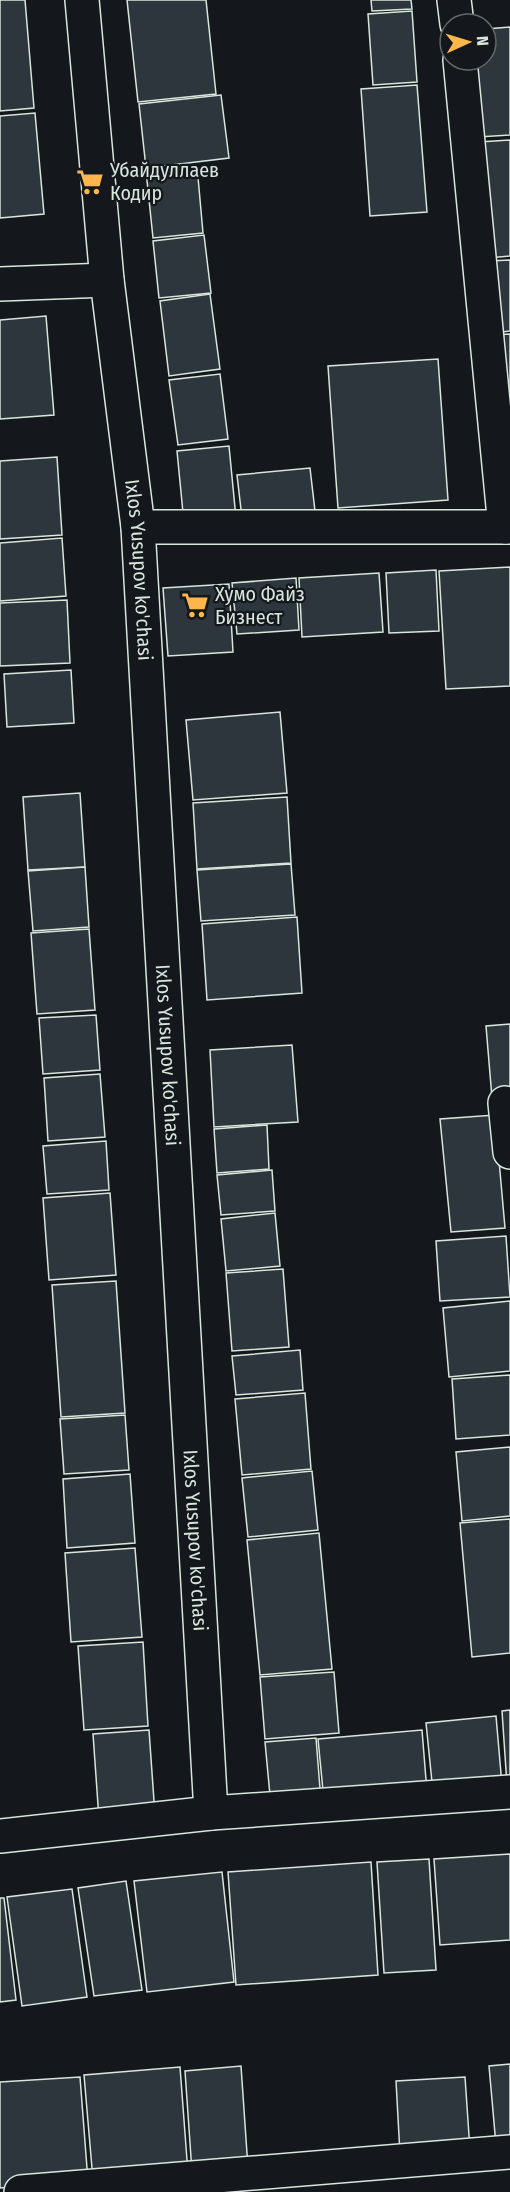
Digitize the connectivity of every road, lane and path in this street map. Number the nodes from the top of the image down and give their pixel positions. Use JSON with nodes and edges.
{"nodes":[{"id":1,"x":82,"y":0,"type":"edge"},
{"id":2,"x":461,"y":72,"type":"edge"},
{"id":3,"x":107,"y":280,"type":"junction"},
{"id":4,"x":0,"y":284,"type":"edge"},
{"id":5,"x":138,"y":527,"type":"junction"},
{"id":6,"x":508,"y":527,"type":"edge"},
{"id":7,"x":505,"y":1103,"type":"dead end"},
{"id":8,"x":510,"y":1152,"type":"edge"},
{"id":9,"x":510,"y":1792,"type":"edge"},
{"id":10,"x":211,"y":1813,"type":"junction"},
{"id":11,"x":0,"y":1836,"type":"edge"},
{"id":12,"x":510,"y":2152,"type":"edge"},
{"id":13,"x":21,"y":2192,"type":"edge"}],
"edges":[{"from":1,"to":3,"type":"street","name":"Ixlos Yusupov ko'chasi"},
{"from":2,"to":6,"type":"street"},
{"from":3,"to":4,"type":"street"},
{"from":3,"to":5,"type":"street","name":"Ixlos Yusupov ko'chasi"},
{"from":5,"to":6,"type":"street"},
{"from":5,"to":10,"type":"street","name":"Ixlos Yusupov ko'chasi"},
{"from":7,"to":8,"type":"street"},
{"from":9,"to":10,"type":"street"},
{"from":10,"to":11,"type":"street"},
{"from":12,"to":13,"type":"street"}]}
